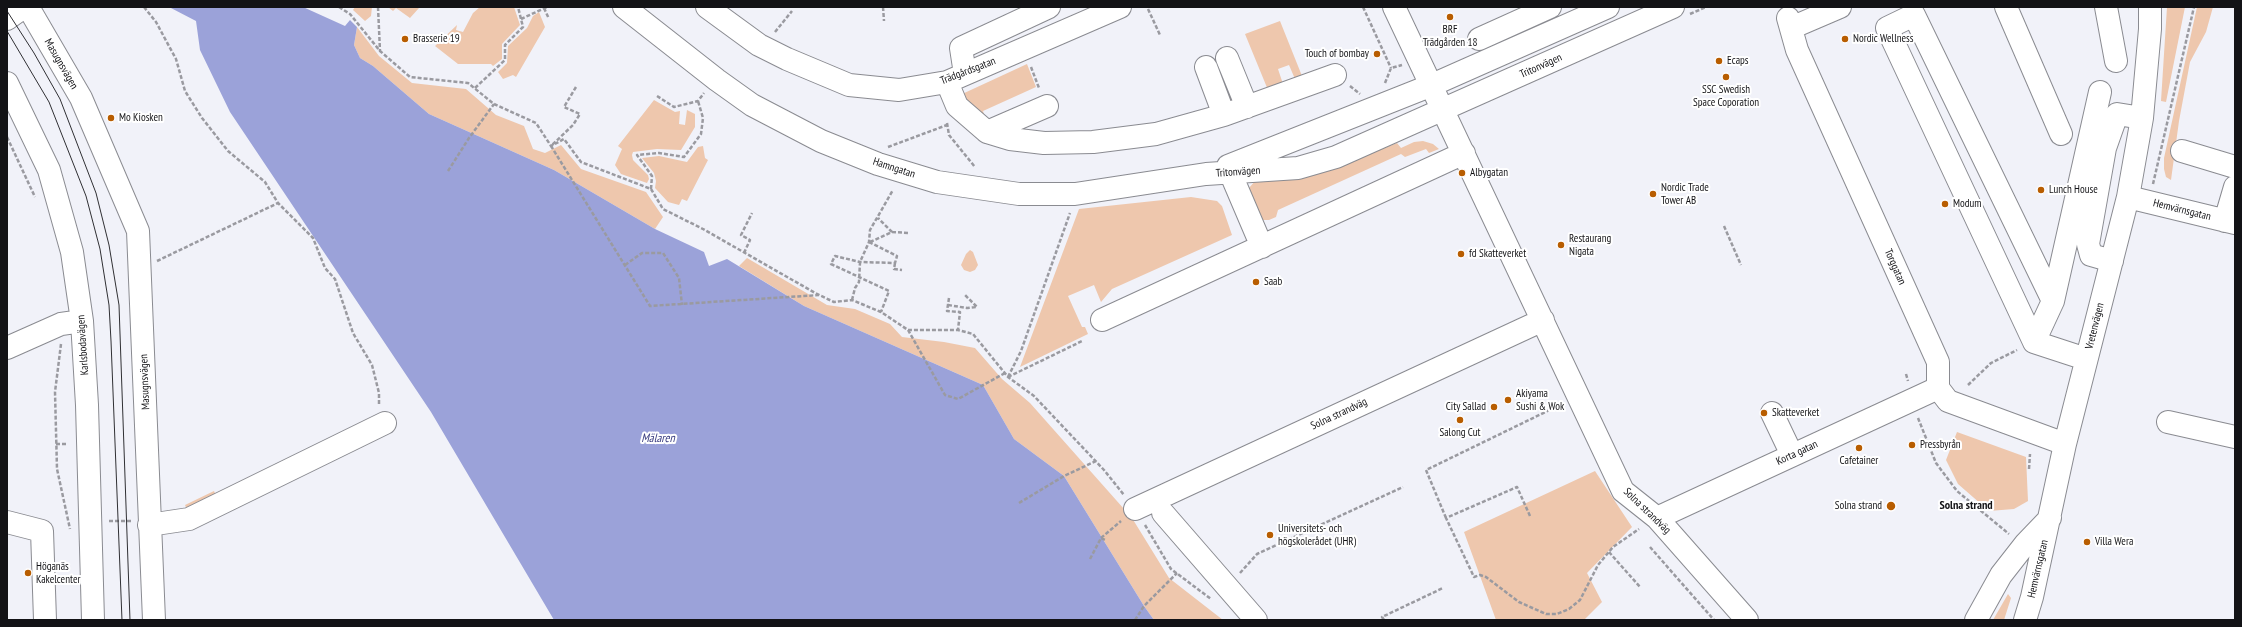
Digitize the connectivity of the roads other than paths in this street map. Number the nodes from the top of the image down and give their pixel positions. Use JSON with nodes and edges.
{"nodes":[{"id":1,"x":24,"y":7,"type":"edge"},
{"id":2,"x":28,"y":7,"type":"edge"},
{"id":3,"x":624,"y":7,"type":"edge"},
{"id":4,"x":707,"y":7,"type":"edge"},
{"id":5,"x":1049,"y":7,"type":"edge"},
{"id":6,"x":1120,"y":7,"type":"edge"},
{"id":7,"x":1394,"y":7,"type":"edge"},
{"id":8,"x":1550,"y":7,"type":"edge"},
{"id":9,"x":1608,"y":7,"type":"edge"},
{"id":10,"x":1672,"y":7,"type":"edge"},
{"id":11,"x":1840,"y":7,"type":"edge"},
{"id":12,"x":2006,"y":7,"type":"edge"},
{"id":13,"x":2106,"y":7,"type":"edge"},
{"id":14,"x":2150,"y":7,"type":"edge"},
{"id":15,"x":7,"y":19,"type":"edge"},
{"id":16,"x":1479,"y":39,"type":"dead end"},
{"id":17,"x":1227,"y":58,"type":"dead end"},
{"id":18,"x":2116,"y":61,"type":"dead end"},
{"id":19,"x":1206,"y":67,"type":"dead end"},
{"id":20,"x":1335,"y":75,"type":"dead end"},
{"id":21,"x":956,"y":78,"type":"junction"},
{"id":22,"x":7,"y":82,"type":"edge"},
{"id":23,"x":1432,"y":85,"type":"junction"},
{"id":24,"x":2100,"y":92,"type":"dead end"},
{"id":25,"x":1047,"y":106,"type":"road end"},
{"id":26,"x":1247,"y":107,"type":"junction"},
{"id":27,"x":1443,"y":110,"type":"junction"},
{"id":28,"x":1224,"y":115,"type":"junction"},
{"id":29,"x":2142,"y":118,"type":"junction"},
{"id":30,"x":987,"y":132,"type":"junction"},
{"id":31,"x":2061,"y":134,"type":"dead end"},
{"id":32,"x":2182,"y":151,"type":"dead end"},
{"id":33,"x":1464,"y":153,"type":"junction"},
{"id":34,"x":2235,"y":167,"type":"edge"},
{"id":35,"x":1230,"y":172,"type":"junction"},
{"id":36,"x":1206,"y":174,"type":"junction"},
{"id":37,"x":2235,"y":187,"type":"edge"},
{"id":38,"x":2128,"y":197,"type":"junction"},
{"id":39,"x":2230,"y":222,"type":"edge"},
{"id":40,"x":1262,"y":247,"type":"junction"},
{"id":41,"x":2112,"y":261,"type":"junction"},
{"id":42,"x":2053,"y":301,"type":"junction"},
{"id":43,"x":1102,"y":320,"type":"dead end"},
{"id":44,"x":1543,"y":320,"type":"junction"},
{"id":45,"x":71,"y":323,"type":"junction"},
{"id":46,"x":2034,"y":342,"type":"junction"},
{"id":47,"x":7,"y":348,"type":"edge"},
{"id":48,"x":2086,"y":359,"type":"junction"},
{"id":49,"x":1938,"y":388,"type":"junction"},
{"id":50,"x":1772,"y":413,"type":"dead end"},
{"id":51,"x":2168,"y":422,"type":"dead end"},
{"id":52,"x":386,"y":423,"type":"dead end"},
{"id":53,"x":2065,"y":444,"type":"junction"},
{"id":54,"x":2231,"y":444,"type":"edge"},
{"id":55,"x":1792,"y":455,"type":"junction"},
{"id":56,"x":1135,"y":509,"type":"road end"},
{"id":57,"x":1163,"y":513,"type":"dead end"},
{"id":58,"x":1657,"y":518,"type":"junction"},
{"id":59,"x":2050,"y":518,"type":"junction"},
{"id":60,"x":7,"y":522,"type":"edge"},
{"id":61,"x":149,"y":525,"type":"junction"},
{"id":62,"x":45,"y":620,"type":"edge"},
{"id":63,"x":93,"y":620,"type":"edge"},
{"id":64,"x":154,"y":620,"type":"edge"},
{"id":65,"x":1256,"y":620,"type":"edge"},
{"id":66,"x":1747,"y":620,"type":"edge"},
{"id":67,"x":1976,"y":620,"type":"edge"},
{"id":68,"x":2025,"y":620,"type":"edge"}],
"edges":[{"from":1,"to":15,"type":"street"},
{"from":2,"to":61,"type":"street","name":"Masugnsvägen"},
{"from":3,"to":36,"type":"street","name":"Hamngatan"},
{"from":4,"to":21,"type":"street","name":"Trädgårdsgatan"},
{"from":5,"to":21,"type":"street"},
{"from":6,"to":21,"type":"street","name":"Trädgårdsgatan"},
{"from":7,"to":23,"type":"street"},
{"from":8,"to":16,"type":"street"},
{"from":9,"to":23,"type":"street","name":"Tritonvägen"},
{"from":10,"to":27,"type":"street","name":"Tritonvägen"},
{"from":11,"to":49,"type":"street","name":"Torggatan"},
{"from":12,"to":31,"type":"street"},
{"from":13,"to":18,"type":"street"},
{"from":14,"to":29,"type":"street","name":"Vretenvägen"},
{"from":17,"to":26,"type":"street"},
{"from":19,"to":28,"type":"street"},
{"from":20,"to":26,"type":"street"},
{"from":21,"to":30,"type":"street"},
{"from":22,"to":45,"type":"street","name":"Karlsbodavägen"},
{"from":23,"to":27,"type":"street","name":"Solna strandväg"},
{"from":23,"to":36,"type":"street","name":"Tritonvägen"},
{"from":24,"to":42,"type":"street"},
{"from":25,"to":30,"type":"street"},
{"from":26,"to":28,"type":"street"},
{"from":27,"to":33,"type":"street","name":"Solna strandväg"},
{"from":27,"to":35,"type":"street","name":"Tritonvägen"},
{"from":28,"to":30,"type":"street"},
{"from":29,"to":38,"type":"street","name":"Vretenvägen"},
{"from":29,"to":41,"type":"street"},
{"from":32,"to":34,"type":"street"},
{"from":33,"to":40,"type":"street"},
{"from":33,"to":44,"type":"street","name":"Solna strandväg"},
{"from":35,"to":36,"type":"street","name":"Tritonvägen"},
{"from":35,"to":40,"type":"street"},
{"from":37,"to":39,"type":"street"},
{"from":38,"to":39,"type":"street","name":"Hemvärnsgatan"},
{"from":38,"to":41,"type":"street","name":"Vretenvägen"},
{"from":40,"to":43,"type":"street"},
{"from":41,"to":48,"type":"street","name":"Vretenvägen"},
{"from":42,"to":46,"type":"street"},
{"from":42,"to":46,"type":"street"},
{"from":44,"to":56,"type":"street","name":"Solna strandväg"},
{"from":44,"to":58,"type":"street","name":"Solna strandväg"},
{"from":45,"to":47,"type":"street"},
{"from":45,"to":63,"type":"street","name":"Karlsbodavägen"},
{"from":46,"to":48,"type":"street"},
{"from":48,"to":53,"type":"street","name":"Vretenvägen"},
{"from":49,"to":53,"type":"street"},
{"from":49,"to":55,"type":"street","name":"Korta gatan"},
{"from":50,"to":55,"type":"street"},
{"from":51,"to":54,"type":"street"},
{"from":52,"to":61,"type":"street"},
{"from":53,"to":59,"type":"street","name":"Vretenvägen"},
{"from":55,"to":58,"type":"street","name":"Korta gatan"},
{"from":57,"to":65,"type":"street"},
{"from":58,"to":66,"type":"street","name":"Solna strandväg"},
{"from":59,"to":67,"type":"street"},
{"from":59,"to":68,"type":"street","name":"Hemvärnsgatan"},
{"from":60,"to":62,"type":"street"},
{"from":61,"to":64,"type":"street"}]}
